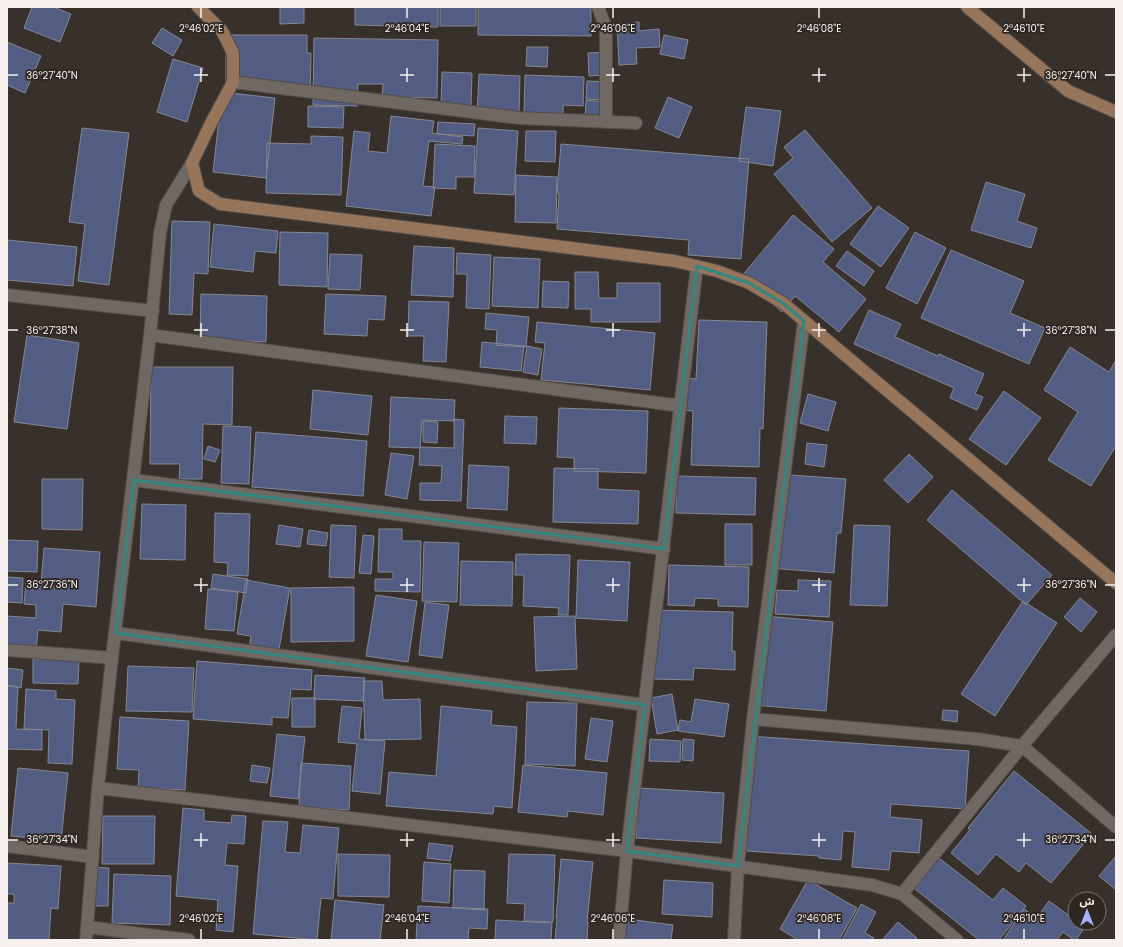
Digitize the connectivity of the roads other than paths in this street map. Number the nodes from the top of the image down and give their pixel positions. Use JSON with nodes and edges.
{"nodes":[{"id":1,"x":198,"y":7,"type":"edge"},
{"id":2,"x":598,"y":7,"type":"edge"},
{"id":3,"x":968,"y":7,"type":"edge"},
{"id":4,"x":232,"y":82,"type":"junction"},
{"id":5,"x":1116,"y":112,"type":"edge"},
{"id":6,"x":606,"y":122,"type":"junction"},
{"id":7,"x":636,"y":123,"type":"dead end"},
{"id":8,"x":192,"y":163,"type":"junction"},
{"id":9,"x":697,"y":266,"type":"junction"},
{"id":10,"x":7,"y":295,"type":"edge"},
{"id":11,"x":153,"y":312,"type":"junction"},
{"id":12,"x":804,"y":321,"type":"junction"},
{"id":13,"x":150,"y":335,"type":"junction"},
{"id":14,"x":681,"y":406,"type":"junction"},
{"id":15,"x":134,"y":480,"type":"junction"},
{"id":16,"x":664,"y":549,"type":"junction"},
{"id":17,"x":1116,"y":583,"type":"edge"},
{"id":18,"x":116,"y":633,"type":"junction"},
{"id":19,"x":1116,"y":635,"type":"edge"},
{"id":20,"x":7,"y":650,"type":"edge"},
{"id":21,"x":112,"y":658,"type":"junction"},
{"id":22,"x":645,"y":705,"type":"junction"},
{"id":23,"x":754,"y":719,"type":"junction"},
{"id":24,"x":1022,"y":746,"type":"junction"},
{"id":25,"x":98,"y":788,"type":"junction"},
{"id":26,"x":1116,"y":827,"type":"edge"},
{"id":27,"x":7,"y":846,"type":"edge"},
{"id":28,"x":627,"y":851,"type":"junction"},
{"id":29,"x":93,"y":857,"type":"junction"},
{"id":30,"x":738,"y":866,"type":"junction"},
{"id":31,"x":902,"y":894,"type":"junction"},
{"id":32,"x":87,"y":927,"type":"junction"},
{"id":33,"x":86,"y":940,"type":"edge"},
{"id":34,"x":189,"y":940,"type":"edge"},
{"id":35,"x":619,"y":940,"type":"edge"},
{"id":36,"x":734,"y":940,"type":"edge"},
{"id":37,"x":957,"y":940,"type":"edge"}],
"edges":[{"from":1,"to":4,"type":"street"},
{"from":2,"to":6,"type":"street"},
{"from":3,"to":5,"type":"street"},
{"from":4,"to":6,"type":"street"},
{"from":4,"to":8,"type":"street"},
{"from":6,"to":7,"type":"street"},
{"from":8,"to":9,"type":"street"},
{"from":8,"to":11,"type":"street"},
{"from":9,"to":12,"type":"street"},
{"from":9,"to":14,"type":"street"},
{"from":10,"to":11,"type":"street"},
{"from":11,"to":13,"type":"street"},
{"from":12,"to":17,"type":"street"},
{"from":12,"to":23,"type":"street"},
{"from":13,"to":14,"type":"street"},
{"from":13,"to":15,"type":"street"},
{"from":14,"to":16,"type":"street"},
{"from":15,"to":16,"type":"street"},
{"from":15,"to":18,"type":"street"},
{"from":16,"to":22,"type":"street"},
{"from":18,"to":21,"type":"street"},
{"from":18,"to":22,"type":"street"},
{"from":19,"to":24,"type":"street"},
{"from":20,"to":21,"type":"street"},
{"from":21,"to":25,"type":"street"},
{"from":22,"to":28,"type":"street"},
{"from":23,"to":24,"type":"street"},
{"from":23,"to":30,"type":"street"},
{"from":24,"to":26,"type":"street"},
{"from":24,"to":31,"type":"street"},
{"from":25,"to":28,"type":"street"},
{"from":25,"to":29,"type":"street"},
{"from":27,"to":29,"type":"street"},
{"from":28,"to":30,"type":"street"},
{"from":28,"to":35,"type":"street"},
{"from":29,"to":32,"type":"street"},
{"from":30,"to":31,"type":"street"},
{"from":30,"to":36,"type":"street"},
{"from":31,"to":37,"type":"street"},
{"from":32,"to":33,"type":"street"},
{"from":32,"to":34,"type":"street"}]}
